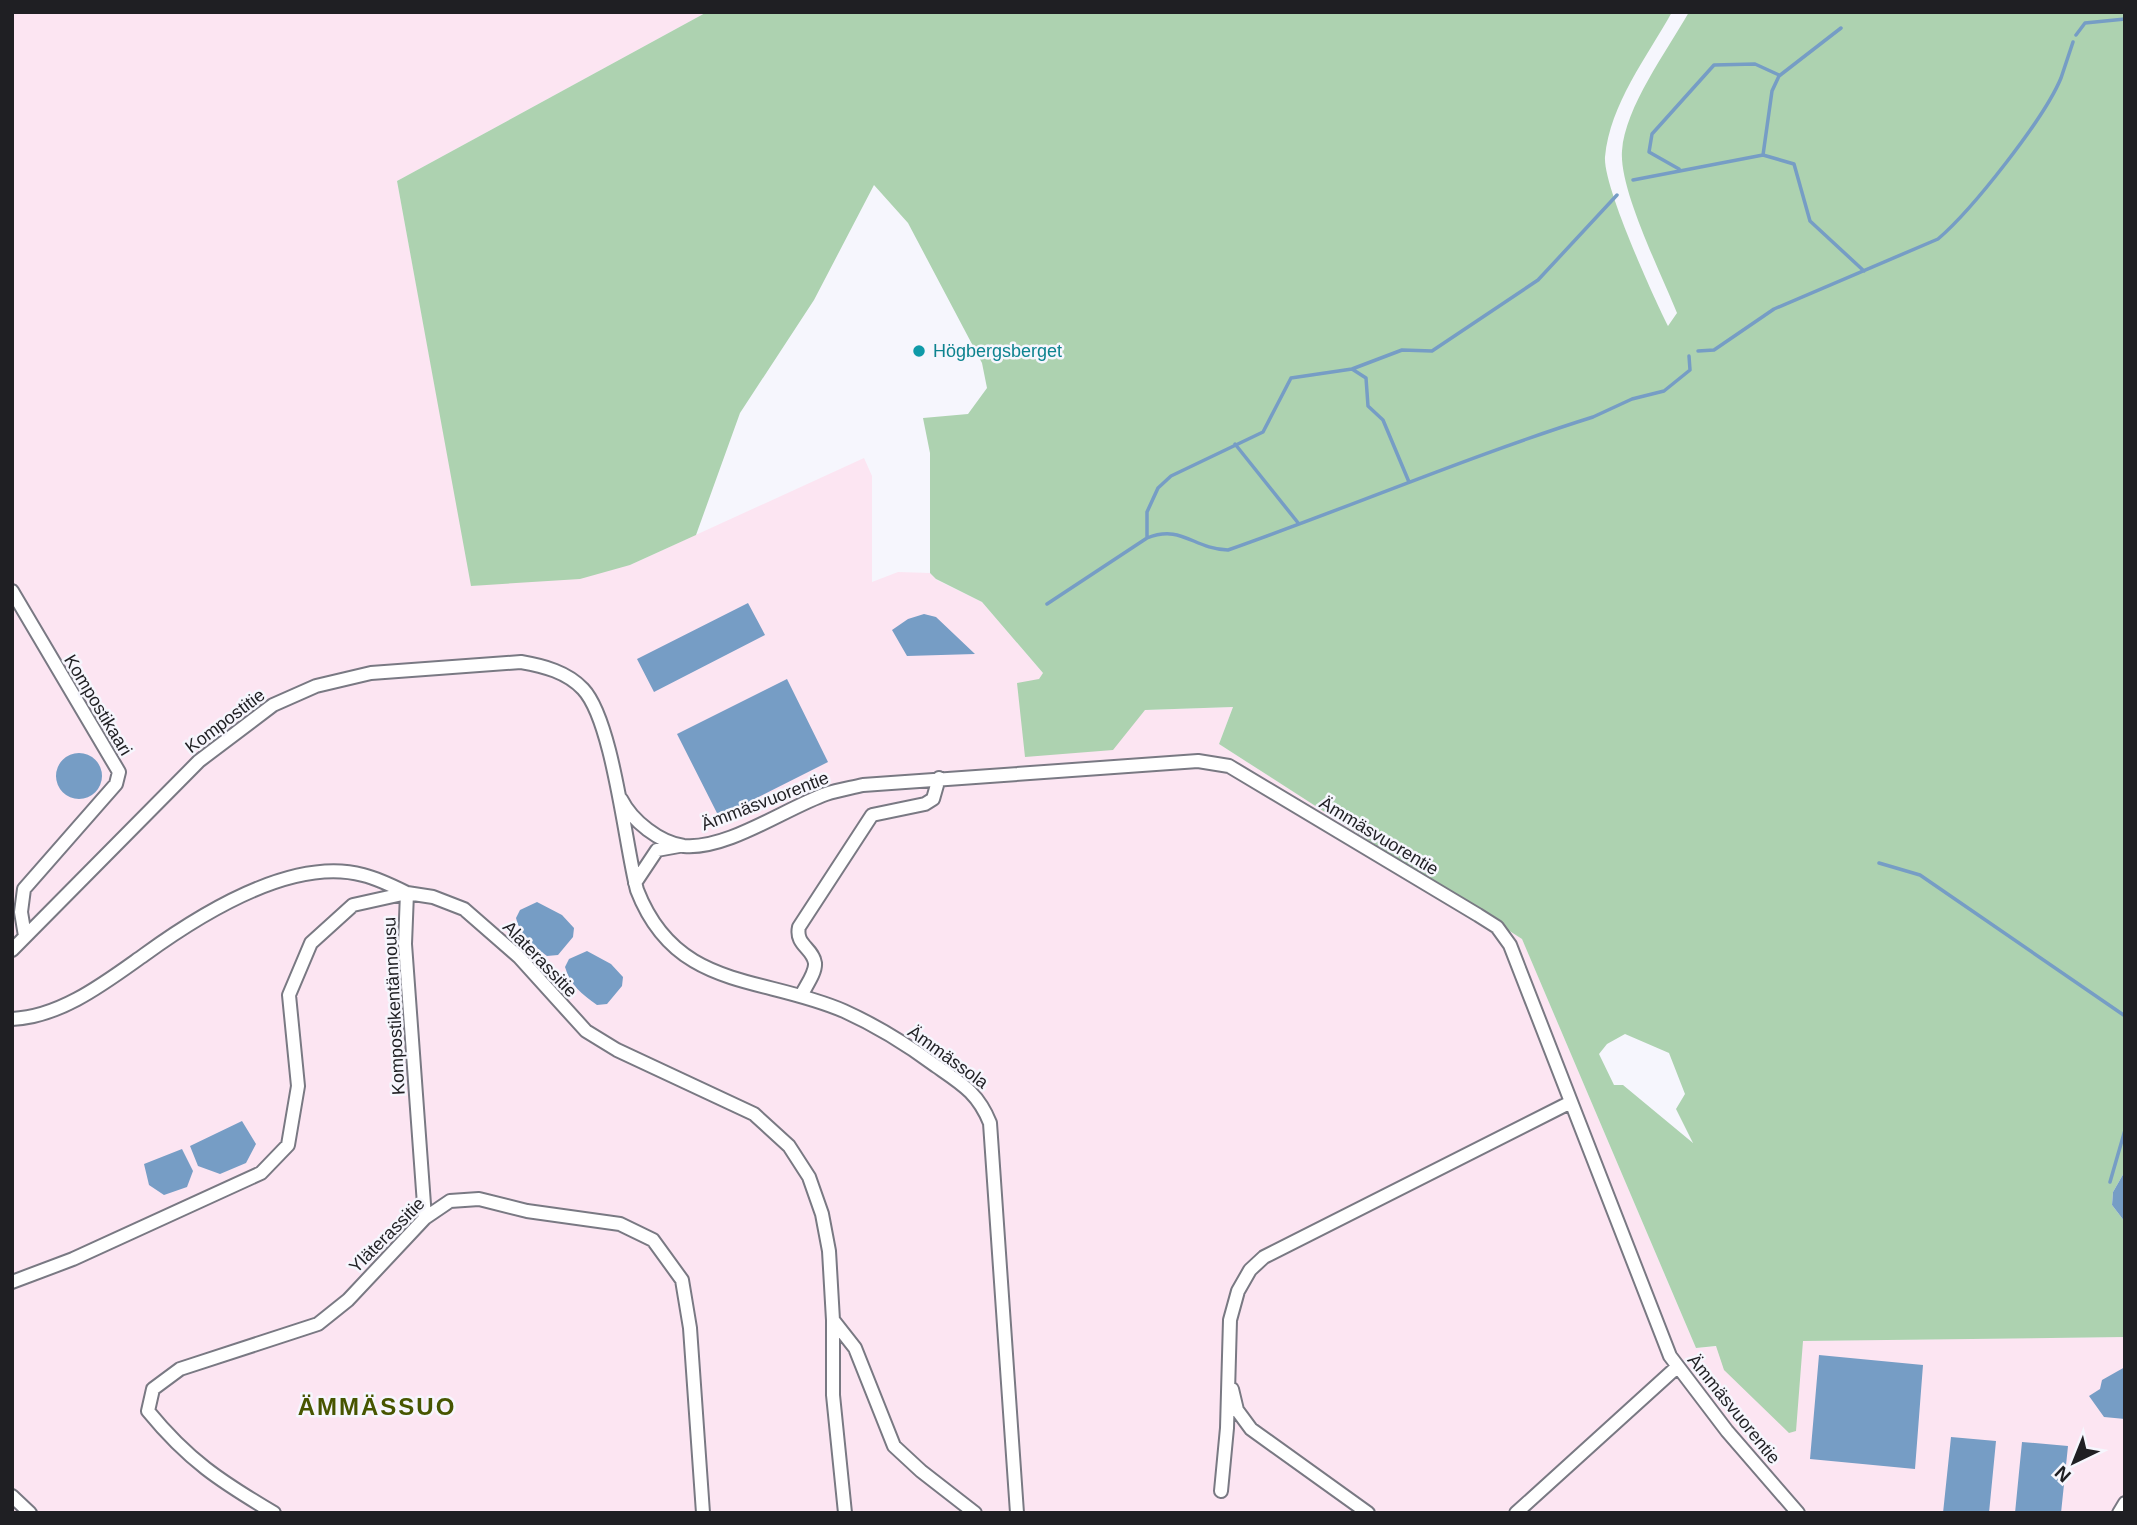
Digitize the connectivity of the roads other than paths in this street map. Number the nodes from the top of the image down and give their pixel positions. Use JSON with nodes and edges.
{"nodes":[{"id":1,"x":12,"y":591,"type":"edge"},
{"id":2,"x":939,"y":778,"type":"junction"},
{"id":3,"x":617,"y":790,"type":"junction"},
{"id":4,"x":683,"y":846,"type":"junction"},
{"id":5,"x":635,"y":883,"type":"junction"},
{"id":6,"x":407,"y":893,"type":"junction"},
{"id":7,"x":25,"y":936,"type":"junction"},
{"id":8,"x":12,"y":950,"type":"edge"},
{"id":9,"x":801,"y":996,"type":"junction"},
{"id":10,"x":12,"y":1018,"type":"edge"},
{"id":11,"x":1571,"y":1102,"type":"junction"},
{"id":12,"x":425,"y":1217,"type":"junction"},
{"id":13,"x":12,"y":1282,"type":"edge"},
{"id":14,"x":833,"y":1320,"type":"junction"},
{"id":15,"x":1677,"y":1367,"type":"junction"},
{"id":16,"x":1229,"y":1379,"type":"junction"},
{"id":17,"x":1220,"y":1491,"type":"dead end"},
{"id":18,"x":12,"y":1496,"type":"edge"},
{"id":19,"x":2125,"y":1503,"type":"edge"},
{"id":20,"x":30,"y":1513,"type":"edge"},
{"id":21,"x":274,"y":1513,"type":"edge"},
{"id":22,"x":703,"y":1513,"type":"edge"},
{"id":23,"x":845,"y":1513,"type":"edge"},
{"id":24,"x":975,"y":1513,"type":"edge"},
{"id":25,"x":1017,"y":1513,"type":"edge"},
{"id":26,"x":1368,"y":1513,"type":"edge"},
{"id":27,"x":1516,"y":1513,"type":"edge"},
{"id":28,"x":1798,"y":1513,"type":"edge"},
{"id":29,"x":2119,"y":1513,"type":"edge"}],
"edges":[{"from":1,"to":7,"type":"street","name":"Kompostikaari"},
{"from":2,"to":4,"type":"street","name":"Ämmäsvuorentie"},
{"from":2,"to":9,"type":"street"},
{"from":2,"to":11,"type":"street","name":"Ämmäsvuorentie"},
{"from":3,"to":4,"type":"street","name":"Ämmäsvuorentie"},
{"from":3,"to":5,"type":"street","name":"Ämmässola"},
{"from":3,"to":7,"type":"street","name":"Kompostitie"},
{"from":4,"to":5,"type":"street"},
{"from":5,"to":9,"type":"street","name":"Ämmässola"},
{"from":6,"to":10,"type":"street","name":"Kompostikentännousu"},
{"from":6,"to":12,"type":"street","name":"Kompostikentännousu"},
{"from":6,"to":13,"type":"street","name":"Alaterassitie"},
{"from":6,"to":14,"type":"street","name":"Alaterassitie"},
{"from":7,"to":8,"type":"street","name":"Kompostitie"},
{"from":9,"to":25,"type":"street","name":"Ämmässola"},
{"from":11,"to":15,"type":"street","name":"Ämmäsvuorentie"},
{"from":11,"to":16,"type":"street"},
{"from":12,"to":21,"type":"street","name":"Yläterassitie"},
{"from":12,"to":22,"type":"street","name":"Yläterassitie"},
{"from":14,"to":23,"type":"street","name":"Alaterassitie"},
{"from":14,"to":24,"type":"street"},
{"from":15,"to":27,"type":"street"},
{"from":15,"to":28,"type":"street","name":"Ämmäsvuorentie"},
{"from":16,"to":17,"type":"street"},
{"from":16,"to":26,"type":"street"},
{"from":18,"to":20,"type":"street"},
{"from":19,"to":29,"type":"street"}]}
